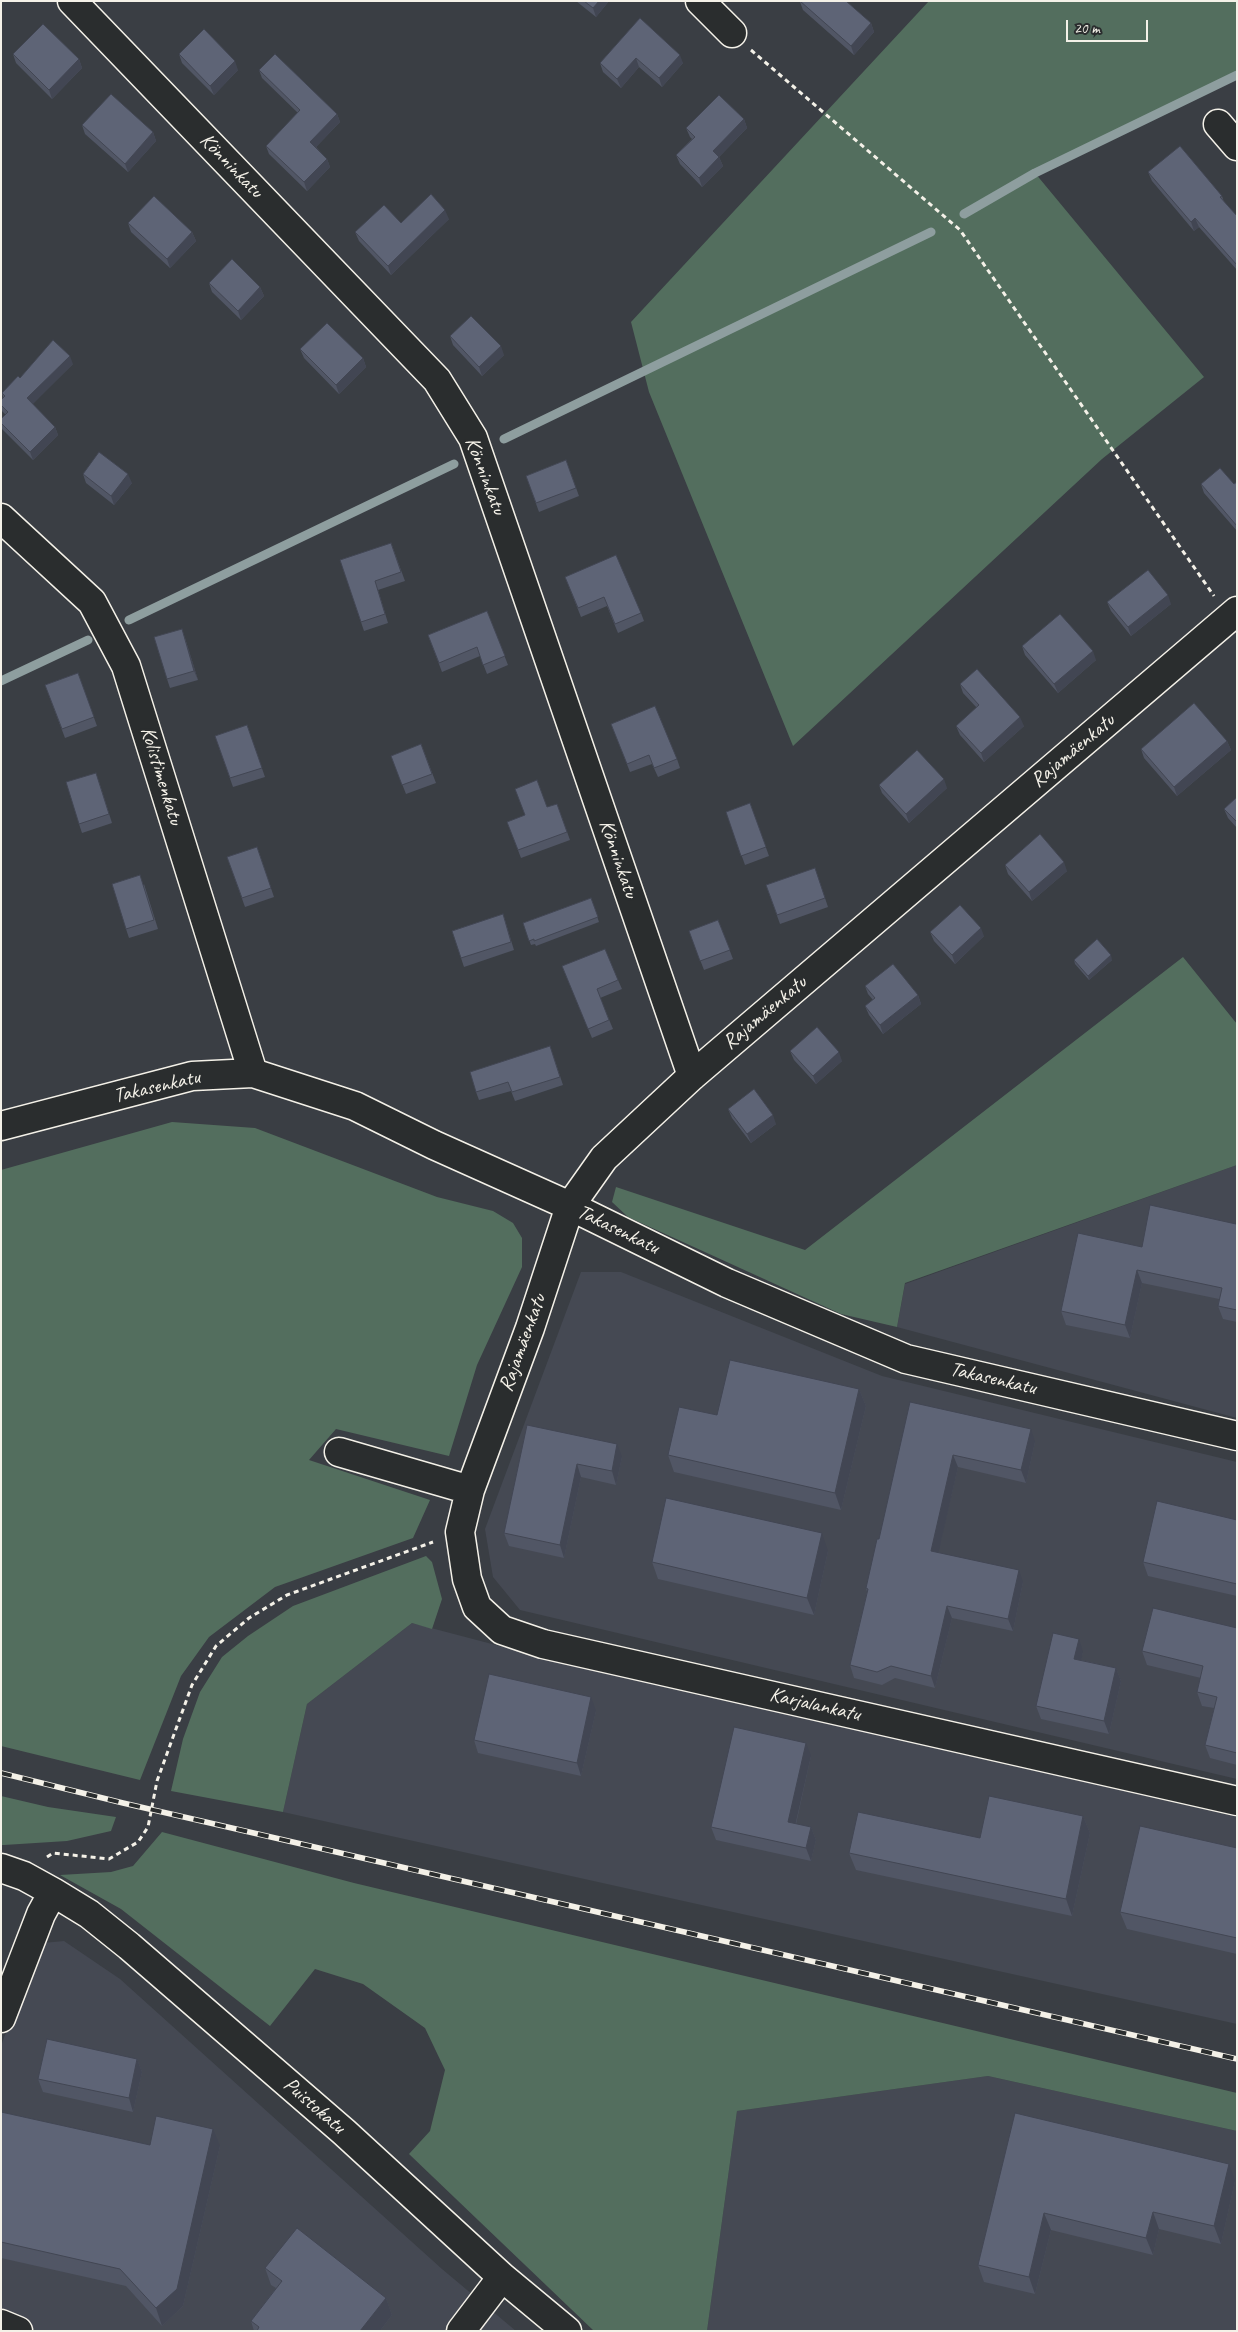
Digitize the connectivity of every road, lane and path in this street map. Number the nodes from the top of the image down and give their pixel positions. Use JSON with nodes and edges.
{"nodes":[{"id":1,"x":72,"y":1,"type":"edge"},
{"id":2,"x":700,"y":1,"type":"edge"},
{"id":3,"x":732,"y":33,"type":"joint"},
{"id":4,"x":1218,"y":124,"type":"dead end"},
{"id":5,"x":1237,"y":146,"type":"edge"},
{"id":6,"x":1,"y":518,"type":"edge"},
{"id":7,"x":1234,"y":620,"type":"edge"},
{"id":8,"x":253,"y":1073,"type":"junction"},
{"id":9,"x":692,"y":1076,"type":"junction"},
{"id":10,"x":1,"y":1126,"type":"edge"},
{"id":11,"x":570,"y":1206,"type":"junction"},
{"id":12,"x":1237,"y":1436,"type":"edge"},
{"id":13,"x":339,"y":1452,"type":"dead end"},
{"id":14,"x":470,"y":1490,"type":"junction"},
{"id":15,"x":460,"y":1532,"type":"junction"},
{"id":16,"x":1237,"y":1801,"type":"edge"},
{"id":17,"x":13,"y":1872,"type":"edge"},
{"id":18,"x":53,"y":1892,"type":"junction"},
{"id":19,"x":1,"y":2018,"type":"edge"},
{"id":20,"x":502,"y":2277,"type":"junction"},
{"id":21,"x":1,"y":2324,"type":"edge"},
{"id":22,"x":18,"y":2331,"type":"edge"},
{"id":23,"x":461,"y":2331,"type":"edge"},
{"id":24,"x":567,"y":2331,"type":"edge"}],
"edges":[{"from":1,"to":9,"type":"street","name":"Könninkatu"},
{"from":2,"to":3,"type":"street"},
{"from":3,"to":7,"type":"path"},
{"from":4,"to":5,"type":"street"},
{"from":6,"to":8,"type":"street","name":"Kolistimenkatu"},
{"from":7,"to":9,"type":"street","name":"Rajamäenkatu"},
{"from":8,"to":10,"type":"street","name":"Takasenkatu"},
{"from":8,"to":11,"type":"street","name":"Takasenkatu"},
{"from":9,"to":11,"type":"street","name":"Rajamäenkatu"},
{"from":11,"to":12,"type":"street","name":"Takasenkatu"},
{"from":11,"to":14,"type":"street","name":"Rajamäenkatu"},
{"from":13,"to":14,"type":"street"},
{"from":14,"to":15,"type":"street","name":"Rajamäenkatu"},
{"from":15,"to":16,"type":"street","name":"Karjalankatu"},
{"from":15,"to":17,"type":"path"},
{"from":17,"to":18,"type":"street","name":"Puistokatu"},
{"from":18,"to":19,"type":"street"},
{"from":18,"to":20,"type":"street","name":"Puistokatu"},
{"from":20,"to":23,"type":"street"},
{"from":20,"to":24,"type":"street","name":"Puistokatu"},
{"from":21,"to":22,"type":"street"}]}
